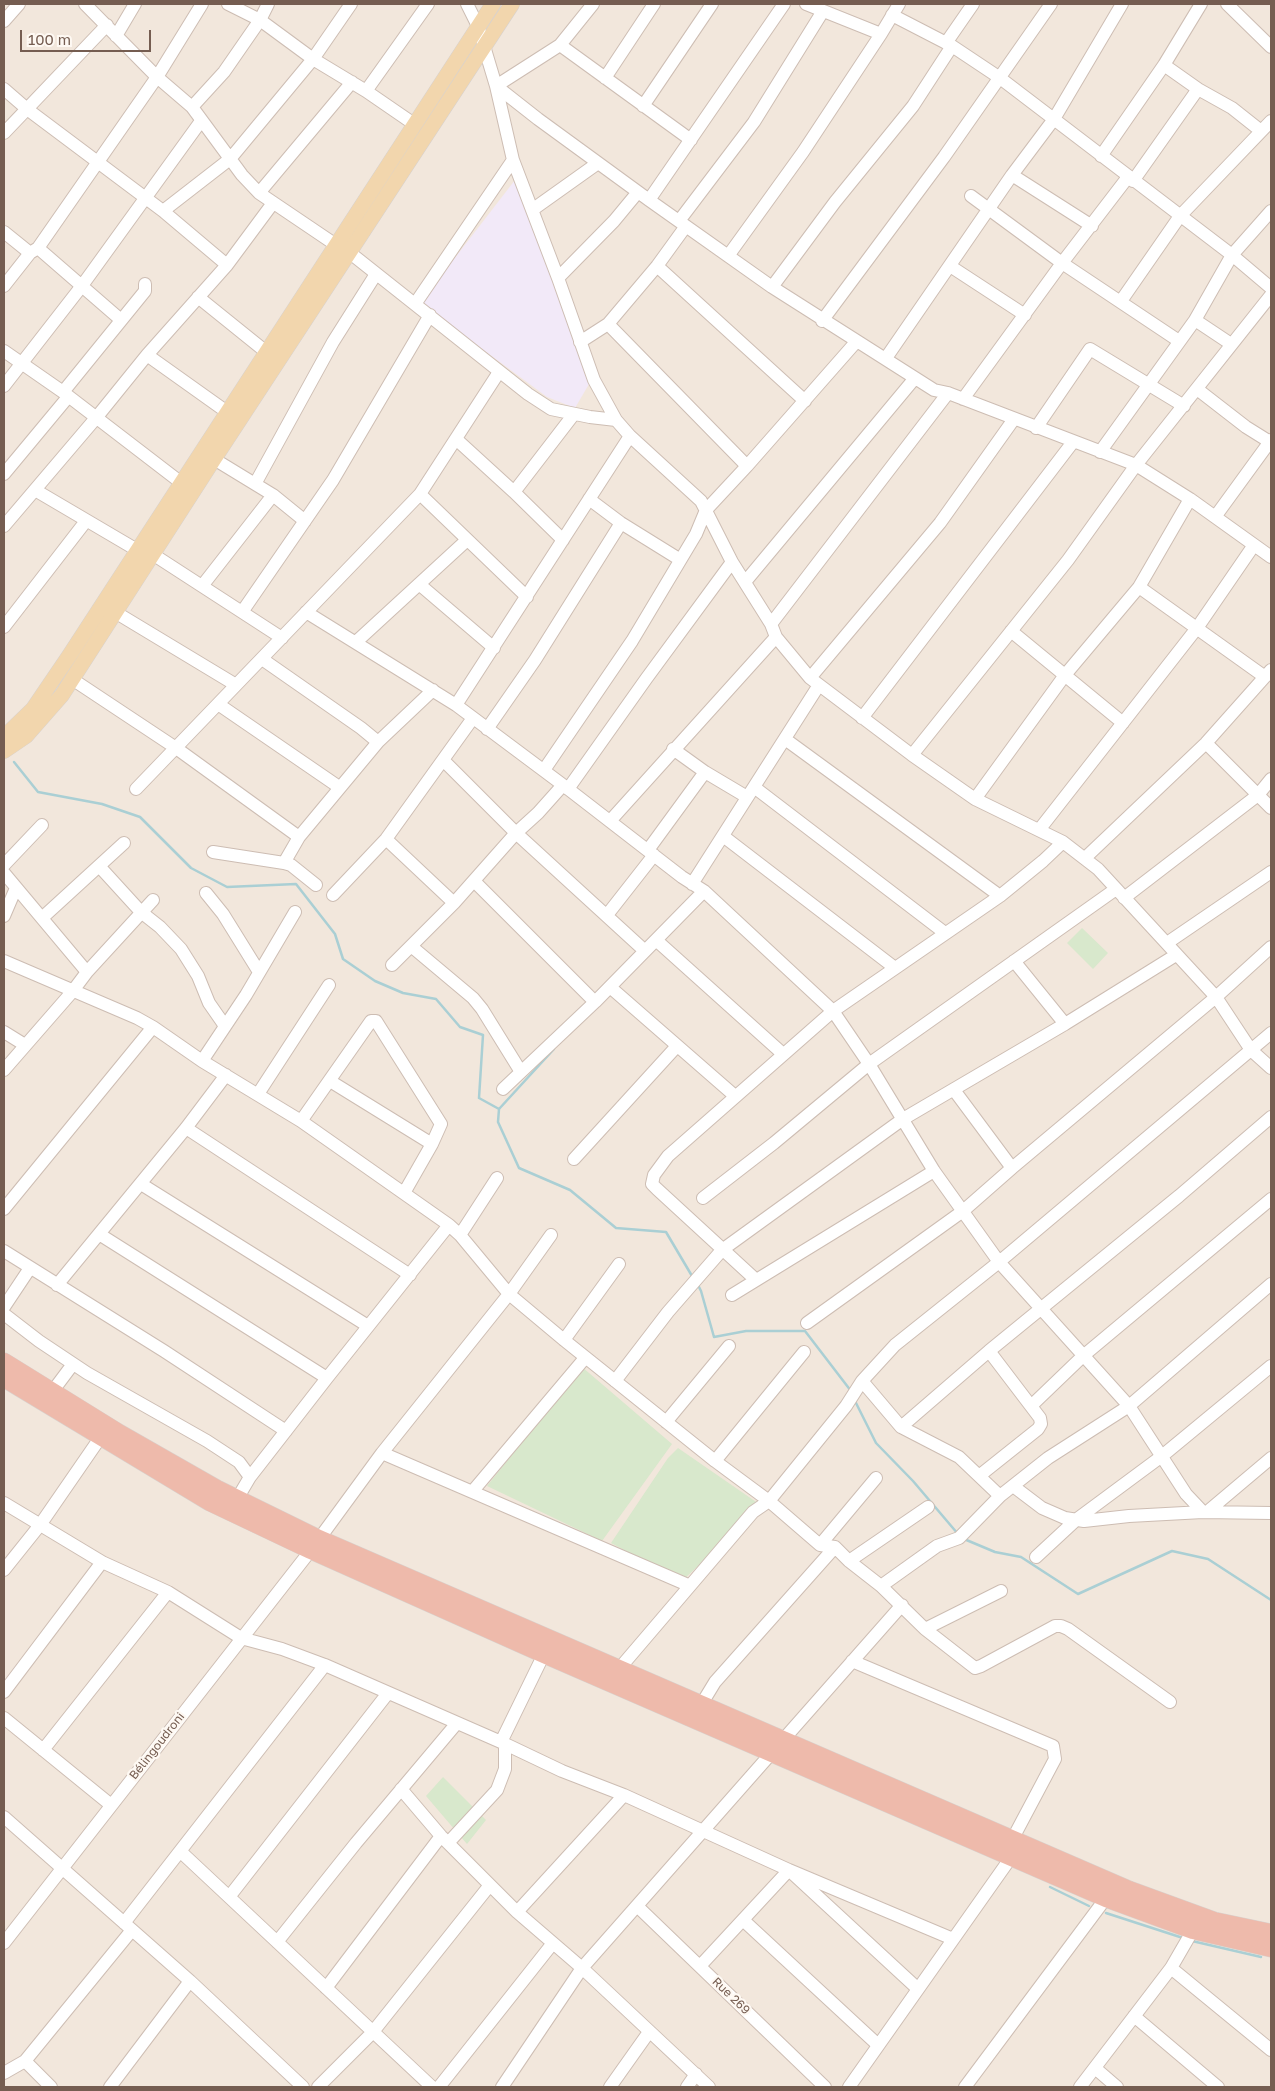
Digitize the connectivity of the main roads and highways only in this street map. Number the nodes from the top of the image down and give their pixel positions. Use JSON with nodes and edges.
{"nodes":[{"id":1,"x":492,"y":4,"type":"edge"},
{"id":2,"x":512,"y":4,"type":"edge"},
{"id":3,"x":342,"y":249,"type":"junction"},
{"id":4,"x":4,"y":737,"type":"edge"},
{"id":5,"x":4,"y":751,"type":"edge"},
{"id":6,"x":4,"y":1362,"type":"edge"},
{"id":7,"x":4,"y":1378,"type":"edge"},
{"id":8,"x":315,"y":1544,"type":"junction"},
{"id":9,"x":778,"y":1746,"type":"junction"},
{"id":10,"x":1012,"y":1848,"type":"junction"},
{"id":11,"x":1271,"y":1933,"type":"edge"},
{"id":12,"x":1271,"y":1948,"type":"edge"}],
"edges":[{"from":1,"to":3,"type":"main road"},
{"from":2,"to":3,"type":"main road"},
{"from":3,"to":4,"type":"main road"},
{"from":3,"to":5,"type":"main road"},
{"from":6,"to":8,"type":"highway"},
{"from":7,"to":8,"type":"highway"},
{"from":8,"to":9,"type":"highway"},
{"from":8,"to":9,"type":"highway"},
{"from":9,"to":10,"type":"highway"},
{"from":10,"to":11,"type":"highway"},
{"from":10,"to":12,"type":"highway"}]}
